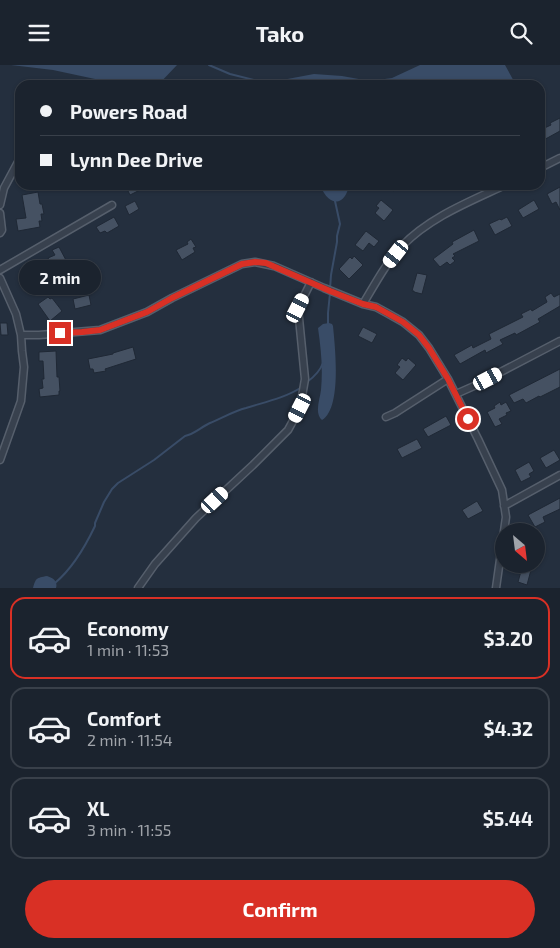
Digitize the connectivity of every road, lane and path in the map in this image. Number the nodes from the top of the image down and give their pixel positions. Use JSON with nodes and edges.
{"nodes":[{"id":1,"x":560,"y":159,"type":"edge"},
{"id":2,"x":545,"y":166,"type":"edge"},
{"id":3,"x":15,"y":167,"type":"edge"},
{"id":4,"x":495,"y":190,"type":"edge"},
{"id":5,"x":0,"y":205,"type":"edge"},
{"id":6,"x":112,"y":205,"type":"dead end"},
{"id":7,"x":0,"y":213,"type":"edge"},
{"id":8,"x":0,"y":233,"type":"edge"},
{"id":9,"x":0,"y":270,"type":"edge"},
{"id":10,"x":0,"y":278,"type":"edge"},
{"id":11,"x":311,"y":282,"type":"junction"},
{"id":12,"x":363,"y":304,"type":"junction"},
{"id":13,"x":21,"y":335,"type":"junction"},
{"id":14,"x":560,"y":341,"type":"edge"},
{"id":15,"x":448,"y":379,"type":"junction"},
{"id":16,"x":456,"y":394,"type":"junction"},
{"id":17,"x":386,"y":417,"type":"dead end"},
{"id":18,"x":0,"y":460,"type":"edge"},
{"id":19,"x":560,"y":475,"type":"edge"},
{"id":20,"x":504,"y":506,"type":"junction"},
{"id":21,"x":138,"y":588,"type":"edge"},
{"id":22,"x":496,"y":588,"type":"edge"}],
"edges":[{"from":1,"to":2,"type":"street"},
{"from":3,"to":5,"type":"street"},
{"from":4,"to":12,"type":"street"},
{"from":6,"to":9,"type":"street"},
{"from":7,"to":8,"type":"street"},
{"from":10,"to":13,"type":"street"},
{"from":11,"to":12,"type":"street"},
{"from":11,"to":13,"type":"street"},
{"from":11,"to":21,"type":"street"},
{"from":12,"to":15,"type":"street"},
{"from":13,"to":18,"type":"street"},
{"from":14,"to":16,"type":"street"},
{"from":15,"to":16,"type":"street"},
{"from":15,"to":17,"type":"street"},
{"from":16,"to":20,"type":"street"},
{"from":19,"to":20,"type":"street"},
{"from":20,"to":22,"type":"street"}]}
